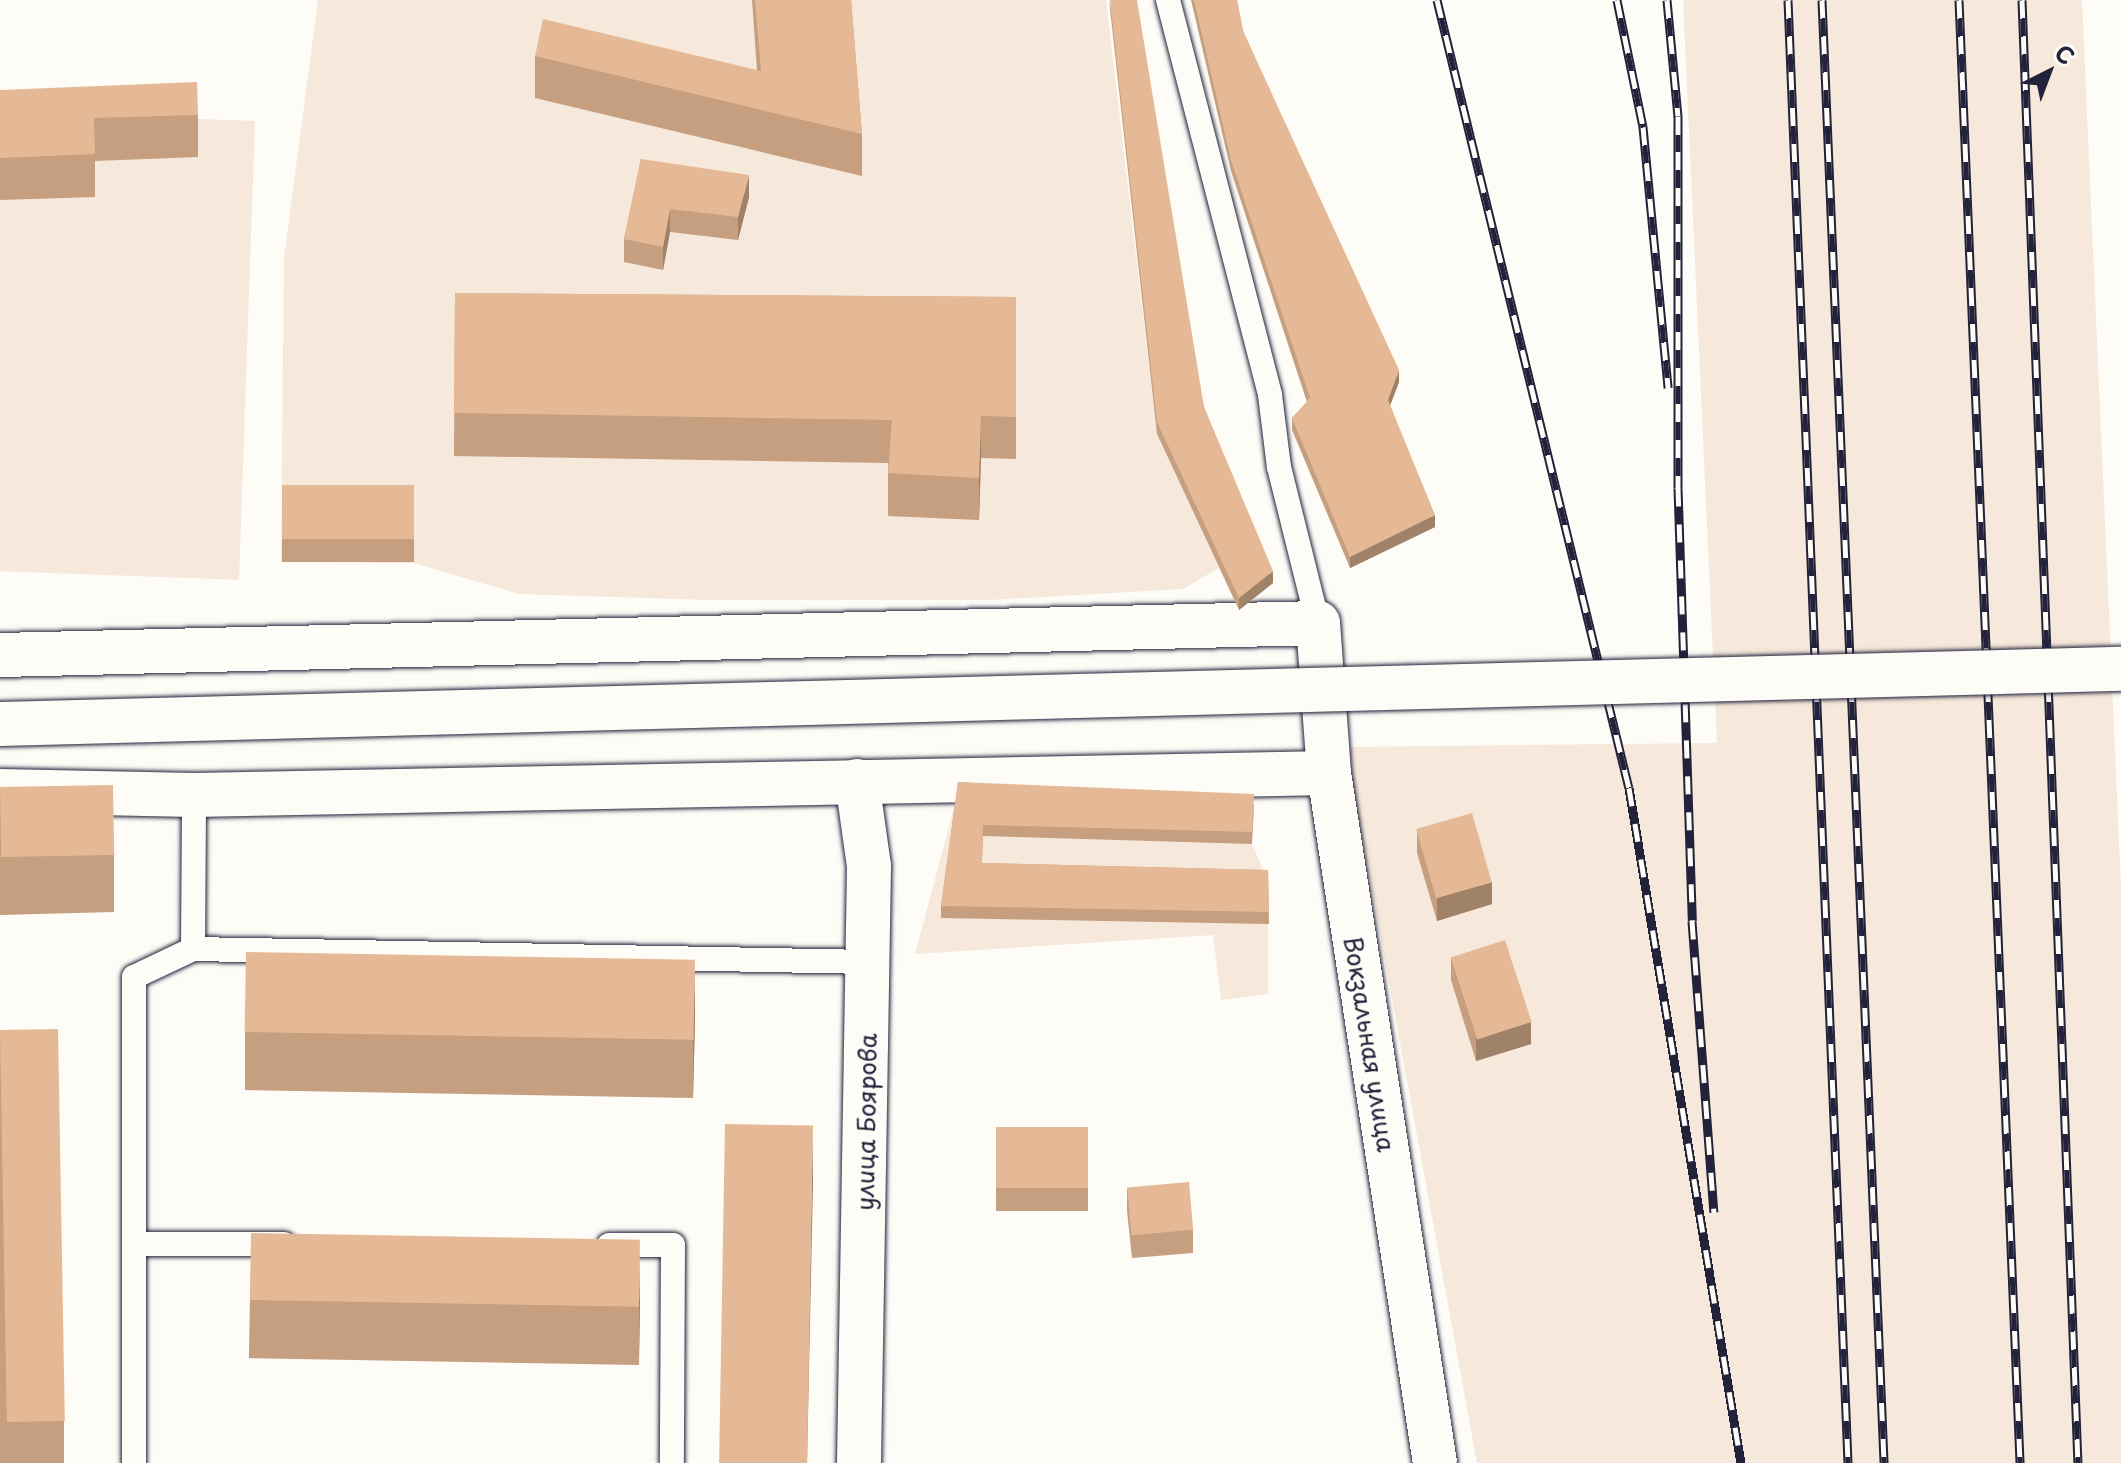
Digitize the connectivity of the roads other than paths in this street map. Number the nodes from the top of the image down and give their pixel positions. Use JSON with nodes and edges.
{"nodes":[{"id":1,"x":1168,"y":0,"type":"edge"},
{"id":2,"x":1318,"y":623,"type":"junction"},
{"id":3,"x":0,"y":655,"type":"edge"},
{"id":4,"x":2121,"y":669,"type":"edge"},
{"id":5,"x":0,"y":724,"type":"edge"},
{"id":6,"x":1329,"y":773,"type":"junction"},
{"id":7,"x":857,"y":781,"type":"junction"},
{"id":8,"x":0,"y":791,"type":"edge"},
{"id":9,"x":194,"y":795,"type":"junction"},
{"id":10,"x":193,"y":949,"type":"junction"},
{"id":11,"x":869,"y":962,"type":"junction"},
{"id":12,"x":134,"y":1244,"type":"junction"},
{"id":13,"x":308,"y":1244,"type":"edge"},
{"id":14,"x":578,"y":1245,"type":"edge"},
{"id":15,"x":134,"y":1463,"type":"edge"},
{"id":16,"x":672,"y":1463,"type":"edge"},
{"id":17,"x":859,"y":1463,"type":"edge"},
{"id":18,"x":1435,"y":1463,"type":"edge"}],
"edges":[{"from":1,"to":2,"type":"lane"},
{"from":2,"to":3,"type":"street"},
{"from":2,"to":6,"type":"street","name":"Вокзальная улица"},
{"from":4,"to":5,"type":"street","bridge":true},
{"from":6,"to":7,"type":"street"},
{"from":6,"to":18,"type":"street","name":"Вокзальная улица"},
{"from":7,"to":9,"type":"street"},
{"from":7,"to":11,"type":"street","name":"улица Боярова"},
{"from":8,"to":9,"type":"street"},
{"from":9,"to":10,"type":"lane"},
{"from":10,"to":11,"type":"lane"},
{"from":10,"to":12,"type":"lane"},
{"from":11,"to":17,"type":"street","name":"улица Боярова"},
{"from":12,"to":13,"type":"lane"},
{"from":12,"to":15,"type":"lane"},
{"from":14,"to":16,"type":"lane"}]}
